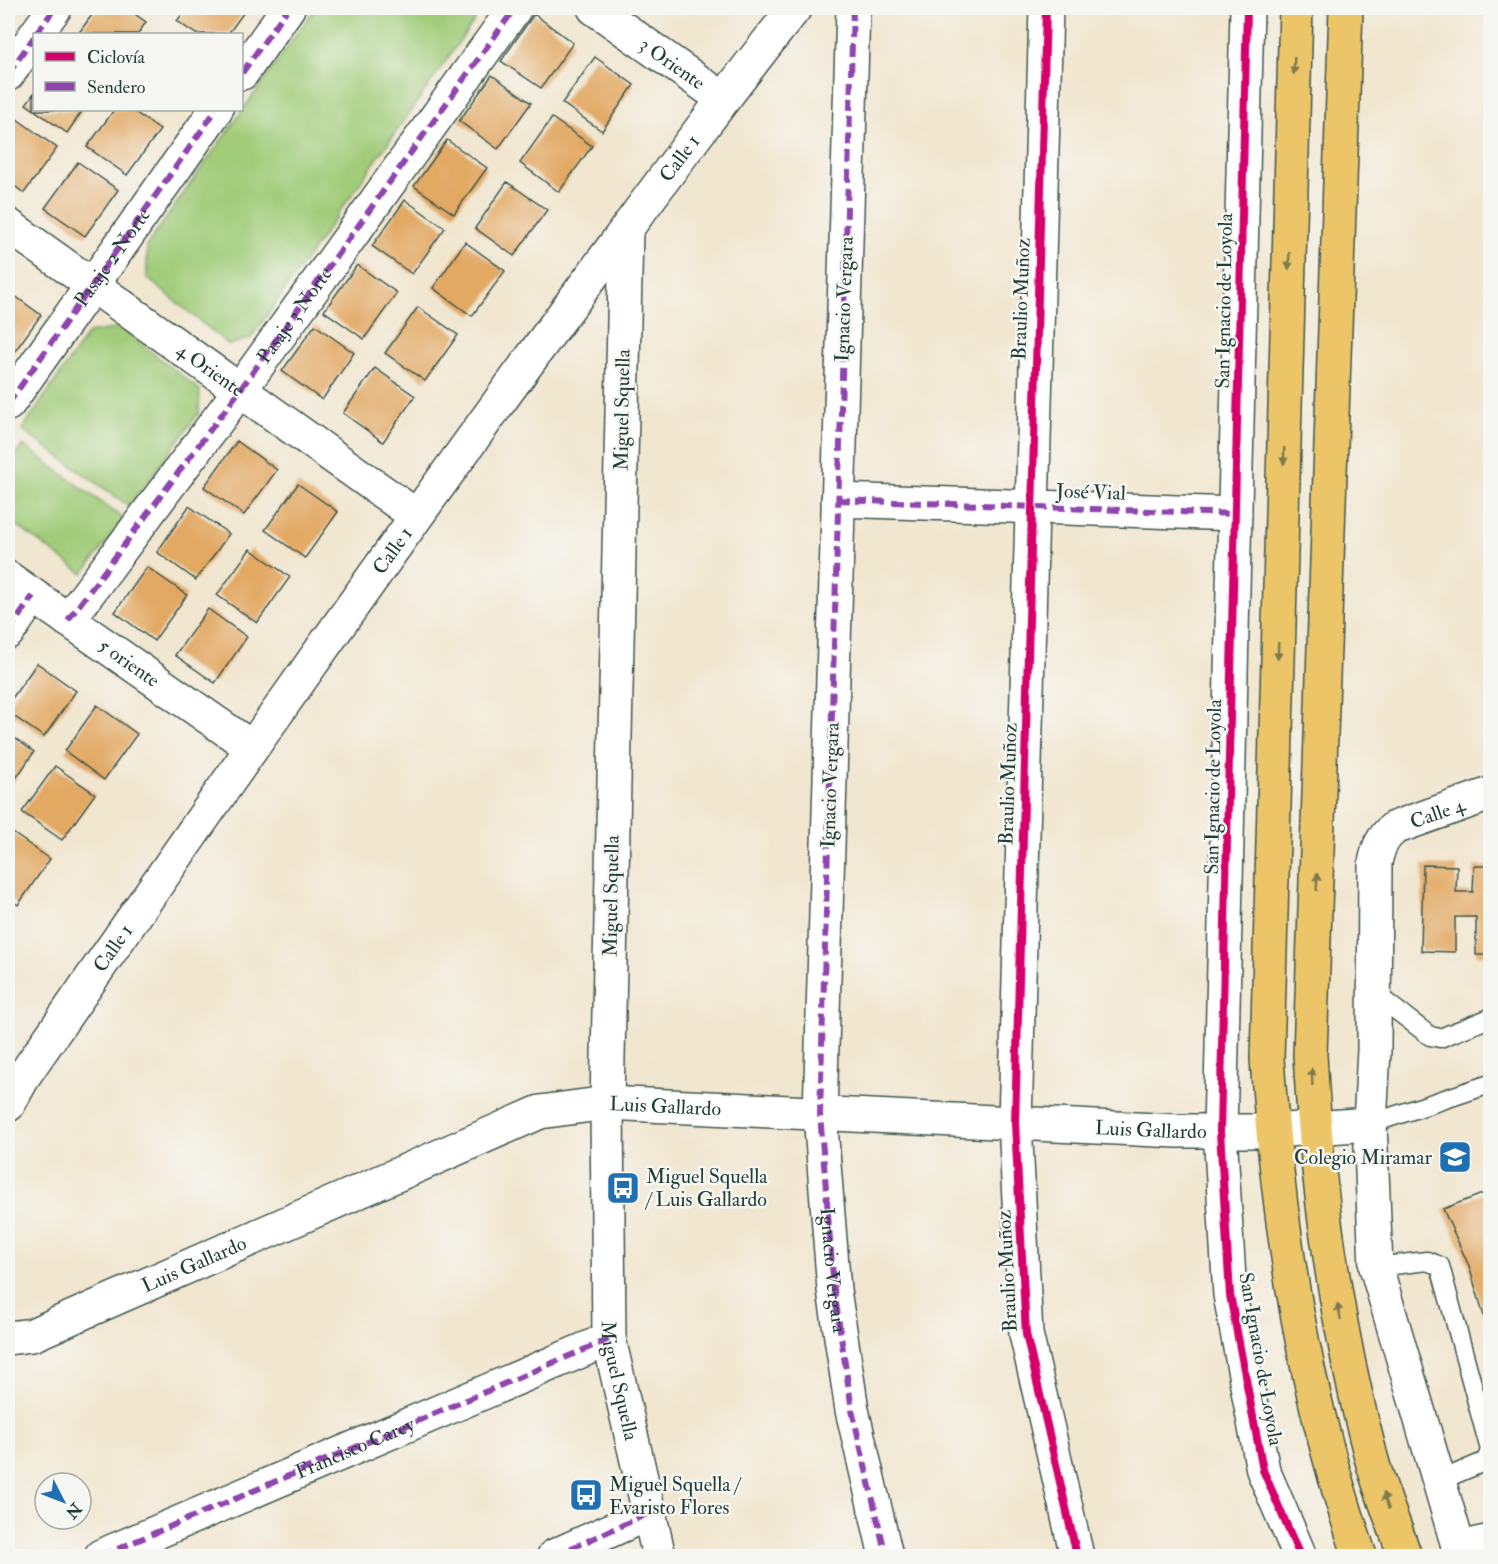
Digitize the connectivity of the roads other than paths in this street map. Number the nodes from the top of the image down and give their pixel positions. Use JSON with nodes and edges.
{"nodes":[{"id":1,"x":56,"y":8,"type":"edge"},
{"id":2,"x":288,"y":8,"type":"edge"},
{"id":3,"x":515,"y":8,"type":"edge"},
{"id":4,"x":594,"y":8,"type":"edge"},
{"id":5,"x":795,"y":8,"type":"edge"},
{"id":6,"x":853,"y":8,"type":"edge"},
{"id":7,"x":1046,"y":8,"type":"edge"},
{"id":8,"x":1246,"y":8,"type":"edge"},
{"id":9,"x":1296,"y":8,"type":"edge"},
{"id":10,"x":1346,"y":8,"type":"edge"},
{"id":11,"x":37,"y":33,"type":"edge"},
{"id":12,"x":33,"y":39,"type":"edge"},
{"id":13,"x":243,"y":72,"type":"edge"},
{"id":14,"x":8,"y":74,"type":"edge"},
{"id":15,"x":722,"y":98,"type":"junction"},
{"id":16,"x":215,"y":111,"type":"edge"},
{"id":17,"x":8,"y":225,"type":"edge"},
{"id":18,"x":626,"y":230,"type":"junction"},
{"id":19,"x":92,"y":285,"type":"junction"},
{"id":20,"x":240,"y":390,"type":"junction"},
{"id":21,"x":8,"y":404,"type":"edge"},
{"id":22,"x":838,"y":500,"type":"junction"},
{"id":23,"x":1032,"y":506,"type":"junction"},
{"id":24,"x":1235,"y":514,"type":"junction"},
{"id":25,"x":415,"y":515,"type":"junction"},
{"id":26,"x":20,"y":587,"type":"edge"},
{"id":27,"x":68,"y":620,"type":"junction"},
{"id":28,"x":8,"y":632,"type":"edge"},
{"id":29,"x":251,"y":747,"type":"junction"},
{"id":30,"x":1491,"y":794,"type":"edge"},
{"id":31,"x":1374,"y":993,"type":"junction"},
{"id":32,"x":1491,"y":1018,"type":"edge"},
{"id":33,"x":1491,"y":1084,"type":"edge"},
{"id":34,"x":607,"y":1103,"type":"junction"},
{"id":35,"x":8,"y":1105,"type":"edge"},
{"id":36,"x":820,"y":1114,"type":"junction"},
{"id":37,"x":1015,"y":1123,"type":"junction"},
{"id":38,"x":1370,"y":1124,"type":"junction"},
{"id":39,"x":1314,"y":1126,"type":"junction"},
{"id":40,"x":1220,"y":1131,"type":"junction"},
{"id":41,"x":1272,"y":1131,"type":"junction"},
{"id":42,"x":1376,"y":1267,"type":"junction"},
{"id":43,"x":8,"y":1338,"type":"edge"},
{"id":44,"x":609,"y":1338,"type":"junction"},
{"id":45,"x":1439,"y":1481,"type":"junction"},
{"id":46,"x":647,"y":1514,"type":"junction"},
{"id":47,"x":1491,"y":1541,"type":"edge"},
{"id":48,"x":1459,"y":1553,"type":"edge"},
{"id":49,"x":101,"y":1557,"type":"edge"},
{"id":50,"x":554,"y":1557,"type":"edge"},
{"id":51,"x":659,"y":1557,"type":"edge"},
{"id":52,"x":886,"y":1557,"type":"edge"},
{"id":53,"x":1077,"y":1557,"type":"edge"},
{"id":54,"x":1300,"y":1557,"type":"edge"},
{"id":55,"x":1360,"y":1557,"type":"edge"},
{"id":56,"x":1405,"y":1557,"type":"edge"}],
"edges":[{"from":1,"to":11,"type":"street"},
{"from":2,"to":13,"type":"street"},
{"from":3,"to":20,"type":"street","name":"Pasaje 3 Norte"},
{"from":4,"to":15,"type":"street","name":"3 Oriente"},
{"from":5,"to":15,"type":"street","name":"Calle 1"},
{"from":6,"to":22,"type":"street","name":"Ignacio Vergara"},
{"from":7,"to":23,"type":"street","name":"Braulio Muñoz"},
{"from":8,"to":24,"type":"street","name":"San Ignacio de Loyola"},
{"from":9,"to":41,"type":"main road","one_way":true},
{"from":39,"to":10,"type":"main road","one_way":true},
{"from":12,"to":14,"type":"street"},
{"from":15,"to":18,"type":"street","name":"Calle 1"},
{"from":16,"to":19,"type":"street","name":"Pasaje 2 Norte"},
{"from":17,"to":19,"type":"street","name":"4 Oriente"},
{"from":18,"to":25,"type":"street","name":"Calle 1"},
{"from":18,"to":34,"type":"street","name":"Miguel Squella"},
{"from":19,"to":20,"type":"street","name":"4 Oriente"},
{"from":19,"to":21,"type":"street","name":"Pasaje 2 Norte"},
{"from":20,"to":25,"type":"street","name":"4 Oriente"},
{"from":20,"to":27,"type":"street","name":"Pasaje 3 Norte"},
{"from":22,"to":23,"type":"street","name":"José Vial"},
{"from":22,"to":36,"type":"street","name":"Ignacio Vergara"},
{"from":23,"to":24,"type":"street","name":"José Vial"},
{"from":23,"to":37,"type":"street","name":"Braulio Muñoz"},
{"from":24,"to":40,"type":"street","name":"San Ignacio de Loyola"},
{"from":25,"to":29,"type":"street","name":"Calle 1"},
{"from":26,"to":27,"type":"street","name":"5 oriente"},
{"from":26,"to":28,"type":"street"},
{"from":27,"to":29,"type":"street","name":"5 oriente"},
{"from":29,"to":35,"type":"street","name":"Calle 1"},
{"from":30,"to":31,"type":"street","name":"Calle 4"},
{"from":31,"to":32,"type":"lane"},
{"from":31,"to":38,"type":"street"},
{"from":33,"to":38,"type":"lane"},
{"from":34,"to":36,"type":"street","name":"Luis Gallardo"},
{"from":34,"to":43,"type":"street","name":"Luis Gallardo"},
{"from":34,"to":44,"type":"street","name":"Miguel Squella"},
{"from":36,"to":37,"type":"street","name":"Luis Gallardo"},
{"from":36,"to":52,"type":"street","name":"Ignacio Vergara"},
{"from":37,"to":40,"type":"street","name":"Luis Gallardo"},
{"from":37,"to":53,"type":"street","name":"Braulio Muñoz"},
{"from":38,"to":39,"type":"street","name":"Luis Gallardo"},
{"from":38,"to":42,"type":"street"},
{"from":39,"to":41,"type":"street","name":"Luis Gallardo"},
{"from":56,"to":39,"type":"main road","one_way":true},
{"from":40,"to":41,"type":"street","name":"Luis Gallardo"},
{"from":40,"to":54,"type":"street","name":"San Ignacio de Loyola"},
{"from":41,"to":55,"type":"main road"},
{"from":42,"to":45,"type":"street"},
{"from":42,"to":45,"type":"lane"},
{"from":44,"to":46,"type":"street","name":"Miguel Squella"},
{"from":44,"to":49,"type":"street","name":"Francisco Carey"},
{"from":45,"to":48,"type":"street"},
{"from":46,"to":50,"type":"street"},
{"from":46,"to":51,"type":"street","name":"Miguel Squella"},
{"from":47,"to":48,"type":"street"}]}
